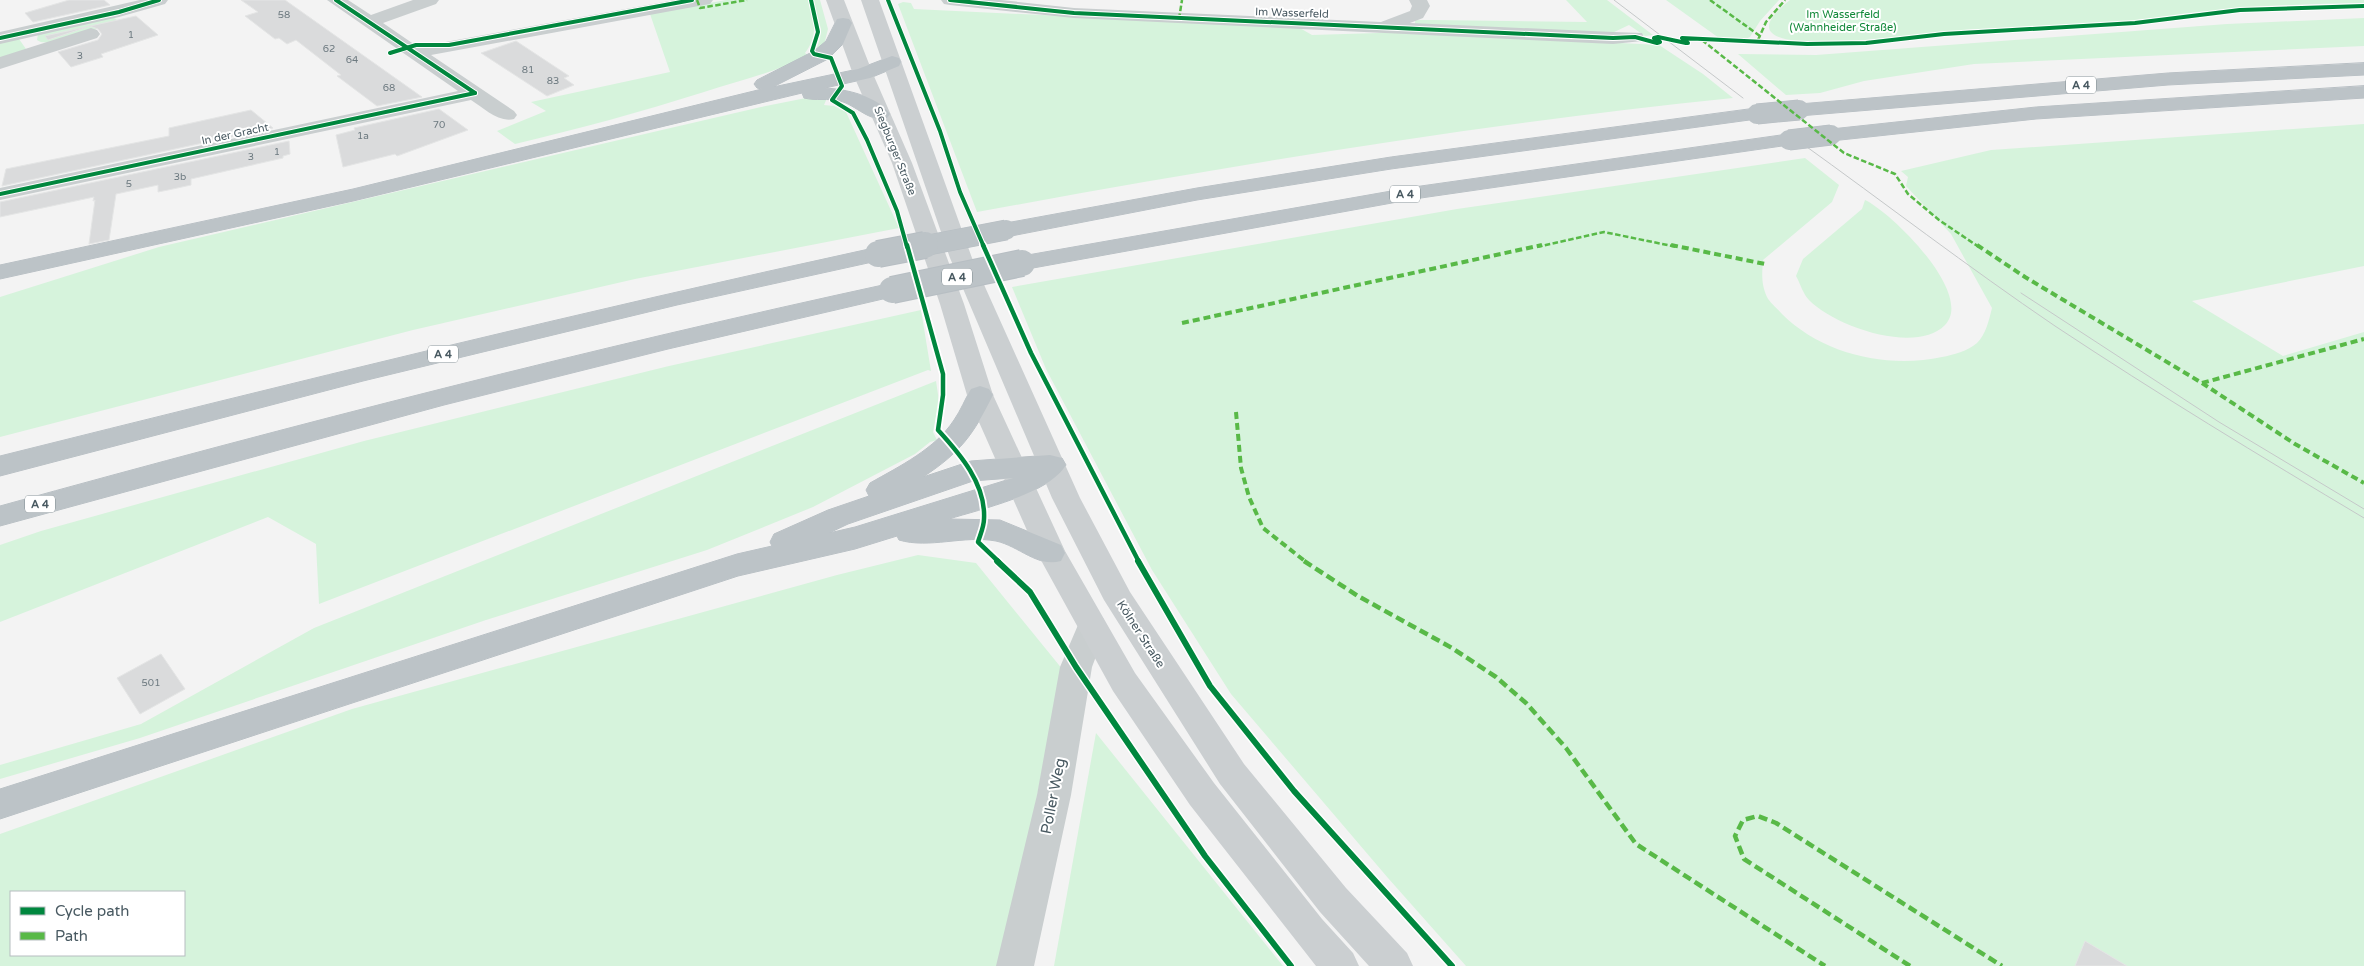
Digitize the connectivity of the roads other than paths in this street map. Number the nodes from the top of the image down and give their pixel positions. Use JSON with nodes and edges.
{"nodes":[{"id":1,"x":159,"y":0,"type":"edge"},
{"id":2,"x":336,"y":0,"type":"edge"},
{"id":3,"x":430,"y":0,"type":"edge"},
{"id":4,"x":704,"y":0,"type":"edge"},
{"id":5,"x":835,"y":0,"type":"edge"},
{"id":6,"x":870,"y":0,"type":"edge"},
{"id":7,"x":950,"y":0,"type":"edge"},
{"id":8,"x":1418,"y":0,"type":"edge"},
{"id":9,"x":986,"y":2,"type":"edge"},
{"id":10,"x":120,"y":12,"type":"junction"},
{"id":11,"x":368,"y":22,"type":"junction"},
{"id":12,"x":843,"y":23,"type":"junction"},
{"id":13,"x":1384,"y":27,"type":"junction"},
{"id":14,"x":26,"y":32,"type":"junction"},
{"id":15,"x":1634,"y":37,"type":"dead end"},
{"id":16,"x":0,"y":38,"type":"edge"},
{"id":17,"x":36,"y":52,"type":"junction"},
{"id":18,"x":414,"y":53,"type":"junction"},
{"id":19,"x":892,"y":62,"type":"junction"},
{"id":20,"x":0,"y":63,"type":"edge"},
{"id":21,"x":860,"y":69,"type":"junction"},
{"id":22,"x":2364,"y":69,"type":"edge"},
{"id":23,"x":759,"y":90,"type":"junction"},
{"id":24,"x":2364,"y":92,"type":"edge"},
{"id":25,"x":475,"y":94,"type":"junction"},
{"id":26,"x":880,"y":114,"type":"junction"},
{"id":27,"x":507,"y":115,"type":"dead end"},
{"id":28,"x":0,"y":194,"type":"edge"},
{"id":29,"x":961,"y":258,"type":"joint"},
{"id":30,"x":44,"y":263,"type":"junction"},
{"id":31,"x":0,"y":272,"type":"edge"},
{"id":32,"x":0,"y":280,"type":"edge"},
{"id":33,"x":980,"y":396,"type":"junction"},
{"id":34,"x":3,"y":464,"type":"edge"},
{"id":35,"x":1052,"y":465,"type":"junction"},
{"id":36,"x":1016,"y":476,"type":"junction"},
{"id":37,"x":81,"y":493,"type":"junction"},
{"id":38,"x":0,"y":516,"type":"edge"},
{"id":39,"x":0,"y":526,"type":"edge"},
{"id":40,"x":846,"y":527,"type":"junction"},
{"id":41,"x":1051,"y":553,"type":"junction"},
{"id":42,"x":1092,"y":627,"type":"junction"},
{"id":43,"x":0,"y":804,"type":"edge"},
{"id":44,"x":1015,"y":966,"type":"edge"},
{"id":45,"x":1340,"y":966,"type":"edge"},
{"id":46,"x":1394,"y":966,"type":"edge"}],
"edges":[{"from":1,"to":10,"type":"street"},
{"from":2,"to":11,"type":"street"},
{"from":3,"to":11,"type":"street"},
{"from":4,"to":18,"type":"street"},
{"from":5,"to":12,"type":"main road","name":"Siegburger Straße"},
{"from":6,"to":19,"type":"main road","name":"Siegburger Straße"},
{"from":7,"to":9,"type":"street","name":"Im Wasserfeld"},
{"from":8,"to":13,"type":"street"},
{"from":9,"to":13,"type":"street","name":"Im Wasserfeld"},
{"from":10,"to":14,"type":"street"},
{"from":10,"to":17,"type":"street"},
{"from":11,"to":18,"type":"street"},
{"from":12,"to":21,"type":"main road","name":"Siegburger Straße"},
{"from":12,"to":23,"type":"highway"},
{"from":13,"to":15,"type":"street","name":"Im Wasserfeld"},
{"from":14,"to":16,"type":"street"},
{"from":14,"to":17,"type":"street"},
{"from":17,"to":20,"type":"street"},
{"from":18,"to":25,"type":"street"},
{"from":19,"to":21,"type":"highway"},
{"from":19,"to":29,"type":"main road","name":"Siegburger Straße"},
{"from":21,"to":23,"type":"highway"},
{"from":21,"to":26,"type":"main road","name":"Siegburger Straße"},
{"from":22,"to":34,"type":"highway","number":"A 4","bridge":true},
{"from":23,"to":26,"type":"highway"},
{"from":23,"to":30,"type":"highway"},
{"from":24,"to":37,"type":"highway","number":"A 4","bridge":true},
{"from":25,"to":27,"type":"street"},
{"from":25,"to":28,"type":"street","name":"In der Gracht"},
{"from":26,"to":33,"type":"main road","name":"Siegburger Straße"},
{"from":29,"to":35,"type":"main road","name":"Kölner Straße"},
{"from":30,"to":31,"type":"highway"},
{"from":30,"to":32,"type":"highway"},
{"from":33,"to":36,"type":"main road"},
{"from":33,"to":40,"type":"highway"},
{"from":35,"to":36,"type":"highway"},
{"from":35,"to":46,"type":"main road","name":"Kölner Straße"},
{"from":36,"to":40,"type":"highway"},
{"from":36,"to":41,"type":"main road"},
{"from":37,"to":38,"type":"highway","number":"A 4"},
{"from":37,"to":39,"type":"highway"},
{"from":40,"to":41,"type":"highway"},
{"from":40,"to":43,"type":"highway"},
{"from":41,"to":42,"type":"main road"},
{"from":42,"to":44,"type":"street","name":"Poller Weg"},
{"from":42,"to":45,"type":"main road"}]}
